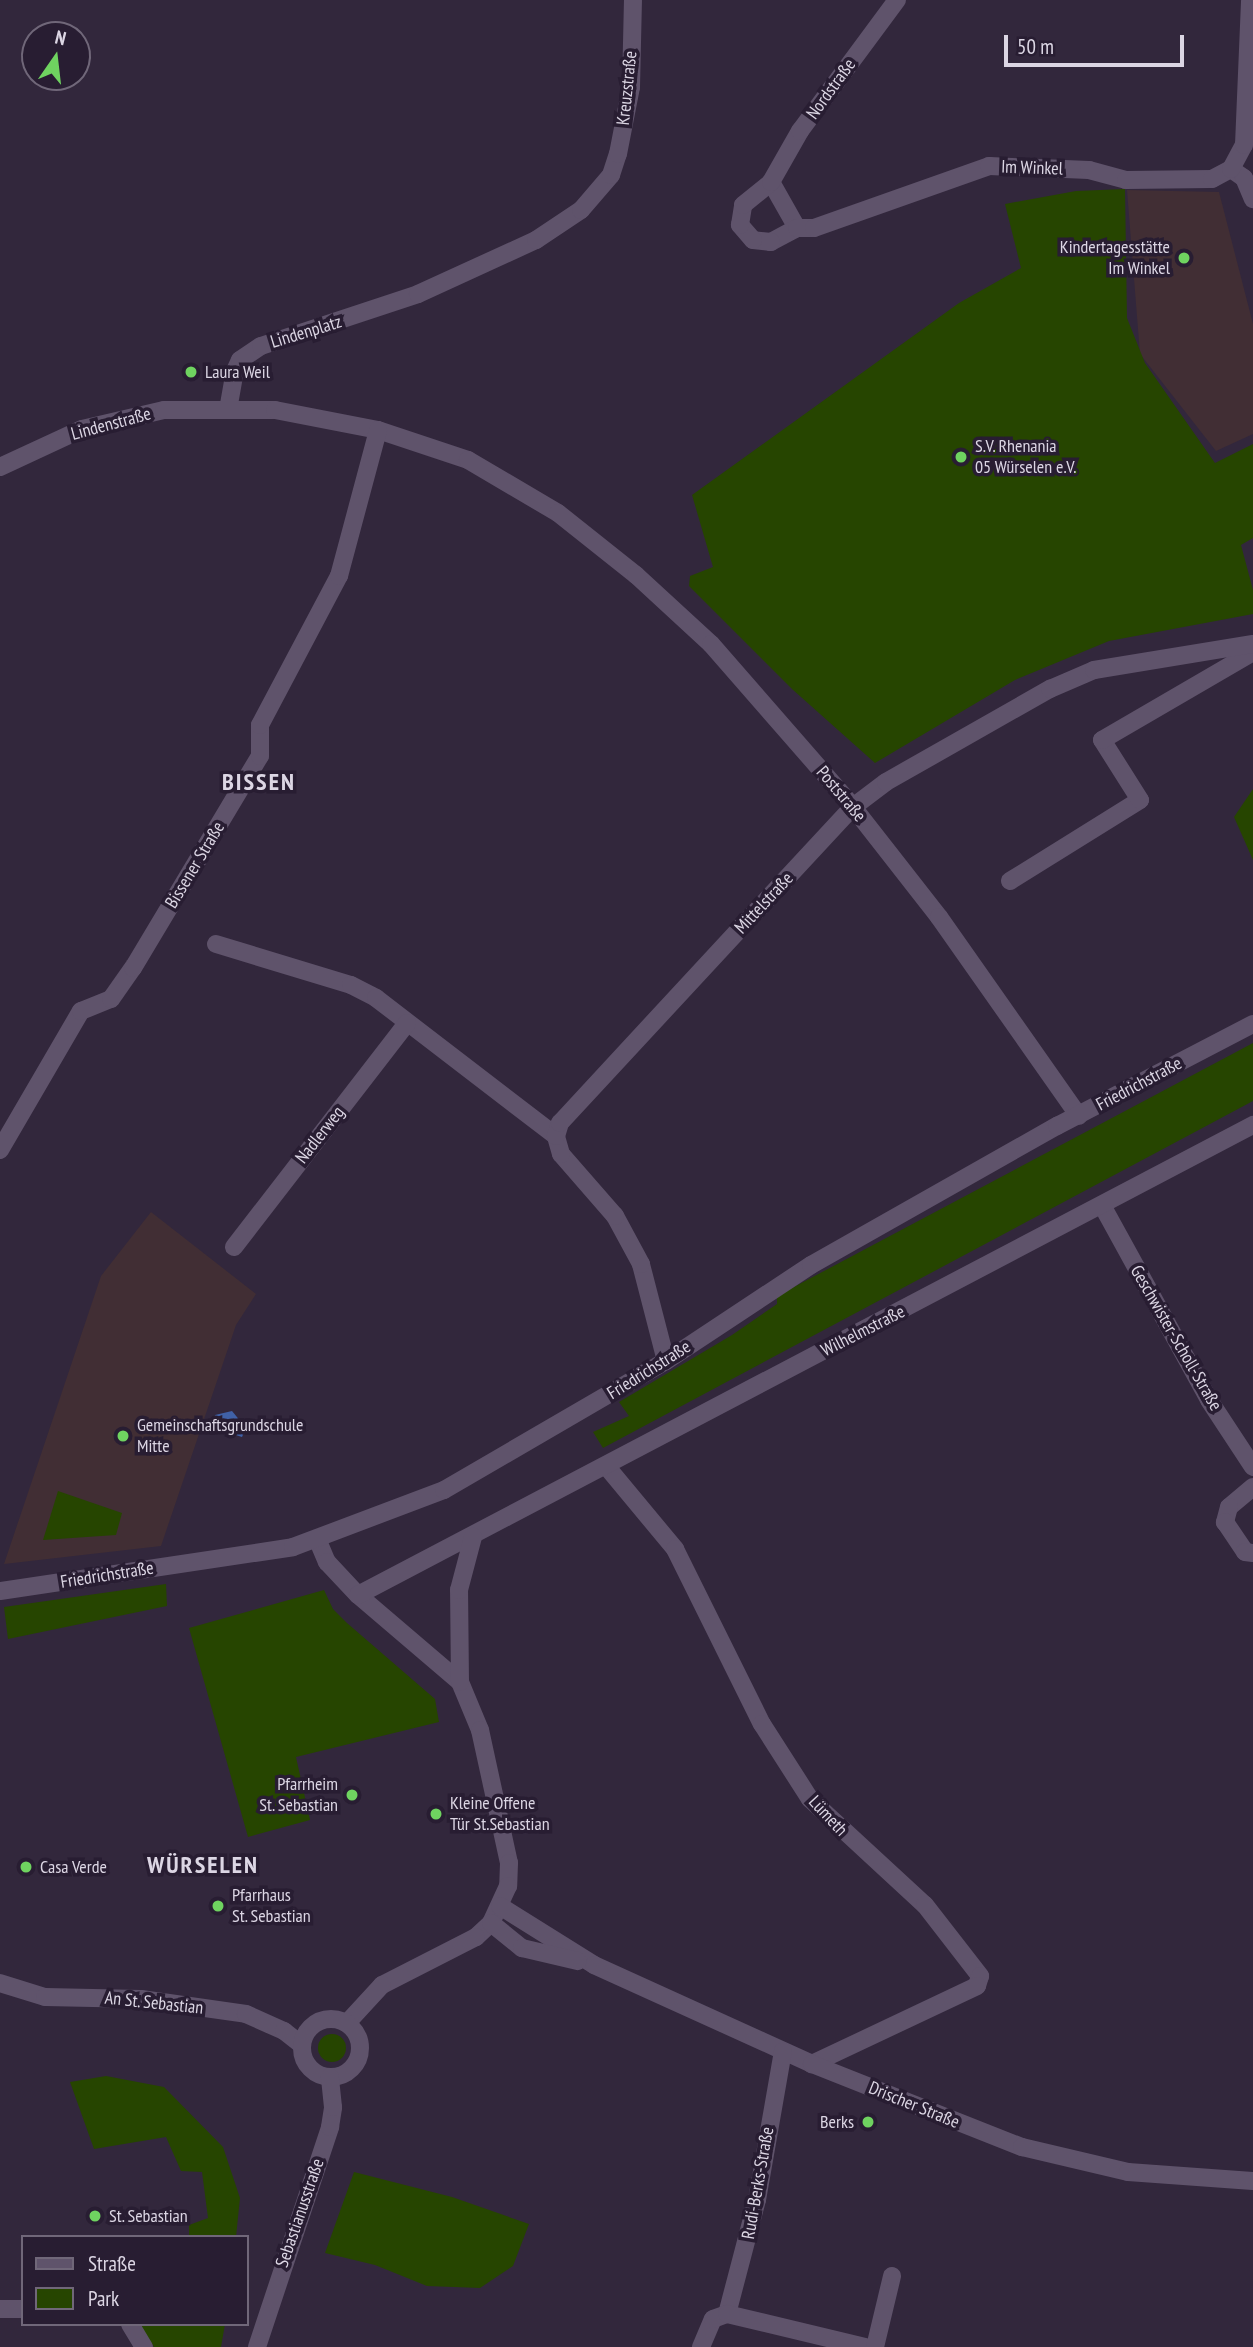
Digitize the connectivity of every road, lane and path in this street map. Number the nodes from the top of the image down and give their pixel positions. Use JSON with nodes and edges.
{"nodes":[{"id":1,"x":633,"y":0,"type":"edge"},
{"id":2,"x":897,"y":0,"type":"edge"},
{"id":3,"x":1250,"y":0,"type":"edge"},
{"id":4,"x":1231,"y":169,"type":"junction"},
{"id":5,"x":611,"y":175,"type":"joint"},
{"id":6,"x":771,"y":182,"type":"junction"},
{"id":7,"x":1253,"y":199,"type":"edge"},
{"id":8,"x":797,"y":228,"type":"junction"},
{"id":9,"x":229,"y":410,"type":"junction"},
{"id":10,"x":378,"y":430,"type":"junction"},
{"id":11,"x":0,"y":467,"type":"edge"},
{"id":12,"x":1253,"y":644,"type":"edge"},
{"id":13,"x":1253,"y":652,"type":"edge"},
{"id":14,"x":853,"y":807,"type":"junction"},
{"id":15,"x":1010,"y":881,"type":"dead end"},
{"id":16,"x":216,"y":944,"type":"dead end"},
{"id":17,"x":407,"y":1023,"type":"junction"},
{"id":18,"x":1253,"y":1024,"type":"edge"},
{"id":19,"x":1079,"y":1116,"type":"junction"},
{"id":20,"x":1253,"y":1125,"type":"edge"},
{"id":21,"x":556,"y":1136,"type":"junction"},
{"id":22,"x":0,"y":1150,"type":"edge"},
{"id":23,"x":1102,"y":1207,"type":"junction"},
{"id":24,"x":234,"y":1247,"type":"dead end"},
{"id":25,"x":666,"y":1361,"type":"junction"},
{"id":26,"x":607,"y":1467,"type":"junction"},
{"id":27,"x":1253,"y":1467,"type":"edge"},
{"id":28,"x":1253,"y":1487,"type":"edge"},
{"id":29,"x":473,"y":1537,"type":"junction"},
{"id":30,"x":318,"y":1541,"type":"junction"},
{"id":31,"x":1253,"y":1553,"type":"edge"},
{"id":32,"x":0,"y":1591,"type":"edge"},
{"id":33,"x":358,"y":1595,"type":"junction"},
{"id":34,"x":460,"y":1682,"type":"junction"},
{"id":35,"x":500,"y":1906,"type":"junction"},
{"id":36,"x":491,"y":1923,"type":"junction"},
{"id":37,"x":594,"y":1965,"type":"junction"},
{"id":38,"x":0,"y":1983,"type":"edge"},
{"id":39,"x":347,"y":2023,"type":"junction"},
{"id":40,"x":302,"y":2045,"type":"junction"},
{"id":41,"x":783,"y":2051,"type":"junction"},
{"id":42,"x":812,"y":2064,"type":"junction"},
{"id":43,"x":330,"y":2077,"type":"junction"},
{"id":44,"x":1253,"y":2181,"type":"edge"},
{"id":45,"x":892,"y":2276,"type":"dead end"},
{"id":46,"x":21,"y":2308,"type":"edge"},
{"id":47,"x":0,"y":2309,"type":"edge"},
{"id":48,"x":727,"y":2314,"type":"junction"},
{"id":49,"x":131,"y":2326,"type":"edge"},
{"id":50,"x":144,"y":2347,"type":"edge"},
{"id":51,"x":257,"y":2347,"type":"edge"},
{"id":52,"x":701,"y":2347,"type":"edge"},
{"id":53,"x":865,"y":2347,"type":"edge"},
{"id":54,"x":875,"y":2347,"type":"edge"}],
"edges":[{"from":1,"to":5,"type":"street","name":"Kreuzstraße"},
{"from":2,"to":6,"type":"street","name":"Nordstraße"},
{"from":3,"to":4,"type":"street"},
{"from":4,"to":7,"type":"street"},
{"from":4,"to":8,"type":"street","name":"Im Winkel"},
{"from":5,"to":9,"type":"street","name":"Lindenplatz"},
{"from":6,"to":8,"type":"street"},
{"from":6,"to":8,"type":"street","name":"Nordstraße"},
{"from":9,"to":10,"type":"street"},
{"from":9,"to":11,"type":"street","name":"Lindenstraße"},
{"from":10,"to":14,"type":"street","name":"Poststraße"},
{"from":10,"to":22,"type":"street","name":"Bissener Straße"},
{"from":12,"to":14,"type":"street","name":"Mittelstraße"},
{"from":13,"to":15,"type":"street"},
{"from":14,"to":19,"type":"street","name":"Poststraße"},
{"from":14,"to":21,"type":"street","name":"Mittelstraße"},
{"from":16,"to":17,"type":"street"},
{"from":17,"to":21,"type":"street"},
{"from":17,"to":24,"type":"street","name":"Nadlerweg"},
{"from":18,"to":19,"type":"street","name":"Friedrichstraße"},
{"from":19,"to":25,"type":"street","name":"Friedrichstraße"},
{"from":20,"to":23,"type":"street","name":"Wilhelmstraße"},
{"from":21,"to":25,"type":"street"},
{"from":23,"to":26,"type":"street","name":"Wilhelmstraße"},
{"from":23,"to":27,"type":"street","name":"Geschwister-Scholl-Straße"},
{"from":25,"to":30,"type":"street","name":"Friedrichstraße"},
{"from":26,"to":29,"type":"street","name":"Wilhelmstraße"},
{"from":26,"to":42,"type":"street","name":"Lümeth"},
{"from":28,"to":31,"type":"street"},
{"from":29,"to":33,"type":"street","name":"Wilhelmstraße"},
{"from":29,"to":34,"type":"street"},
{"from":30,"to":32,"type":"street","name":"Friedrichstraße"},
{"from":30,"to":33,"type":"street"},
{"from":33,"to":34,"type":"street"},
{"from":34,"to":35,"type":"street"},
{"from":35,"to":36,"type":"street"},
{"from":35,"to":37,"type":"street","name":"Drischer Straße"},
{"from":36,"to":37,"type":"street","name":"Drischer Straße"},
{"from":36,"to":39,"type":"street"},
{"from":37,"to":41,"type":"street","name":"Drischer Straße"},
{"from":38,"to":40,"type":"street","name":"An St. Sebastian"},
{"from":39,"to":40,"type":"street"},
{"from":39,"to":43,"type":"street"},
{"from":40,"to":43,"type":"street"},
{"from":41,"to":42,"type":"street","name":"Drischer Straße"},
{"from":41,"to":48,"type":"street","name":"Rudi-Berks-Straße"},
{"from":42,"to":44,"type":"street","name":"Drischer Straße"},
{"from":43,"to":51,"type":"street","name":"Sebastianusstraße"},
{"from":45,"to":54,"type":"street"},
{"from":46,"to":47,"type":"street"},
{"from":48,"to":52,"type":"street","name":"Rudi-Berks-Straße"},
{"from":48,"to":53,"type":"street"},
{"from":49,"to":50,"type":"street"}]}
